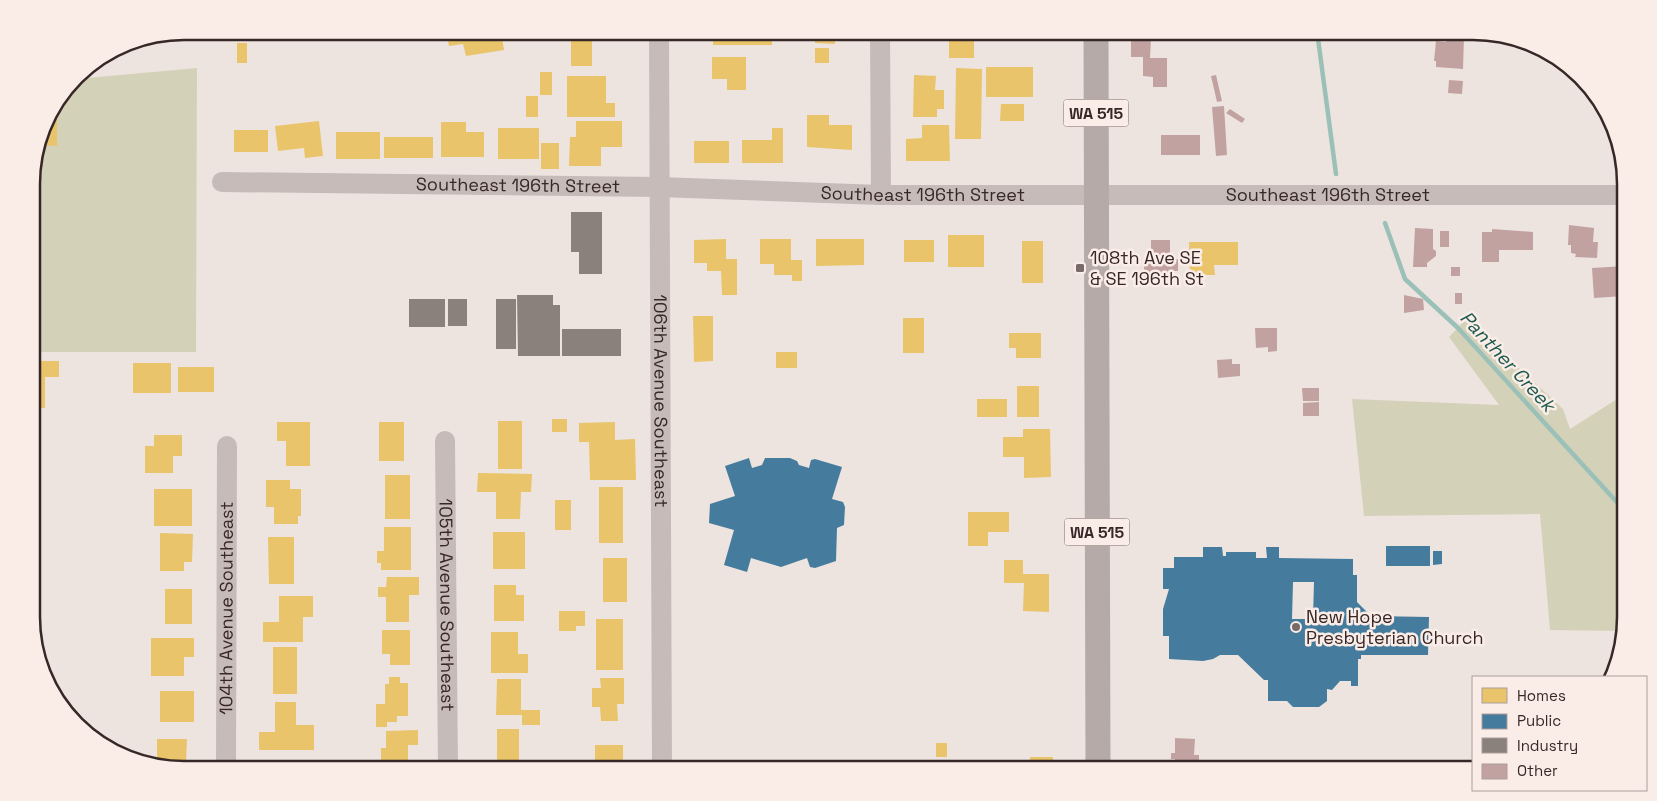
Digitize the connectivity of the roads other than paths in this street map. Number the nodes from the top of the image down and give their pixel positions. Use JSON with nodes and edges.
{"nodes":[{"id":1,"x":658,"y":40,"type":"edge"},
{"id":2,"x":880,"y":40,"type":"edge"},
{"id":3,"x":1096,"y":40,"type":"edge"},
{"id":4,"x":222,"y":182,"type":"dead end"},
{"id":5,"x":659,"y":187,"type":"junction"},
{"id":6,"x":881,"y":195,"type":"junction"},
{"id":7,"x":1096,"y":195,"type":"junction"},
{"id":8,"x":1617,"y":195,"type":"edge"},
{"id":9,"x":445,"y":441,"type":"dead end"},
{"id":10,"x":227,"y":446,"type":"dead end"},
{"id":11,"x":226,"y":761,"type":"edge"},
{"id":12,"x":448,"y":761,"type":"edge"},
{"id":13,"x":662,"y":761,"type":"edge"},
{"id":14,"x":1098,"y":761,"type":"edge"}],
"edges":[{"from":1,"to":5,"type":"street","name":"106th Avenue Southeast"},
{"from":2,"to":6,"type":"street"},
{"from":3,"to":7,"type":"main road","number":"WA 515"},
{"from":4,"to":5,"type":"street","name":"Southeast 196th Street"},
{"from":5,"to":6,"type":"street","name":"Southeast 196th Street"},
{"from":5,"to":13,"type":"street","name":"106th Avenue Southeast"},
{"from":6,"to":7,"type":"street","name":"Southeast 196th Street"},
{"from":7,"to":8,"type":"street","name":"Southeast 196th Street"},
{"from":7,"to":14,"type":"main road","number":"WA 515"},
{"from":9,"to":12,"type":"street","name":"105th Avenue Southeast"},
{"from":10,"to":11,"type":"street","name":"104th Avenue Southeast"}]}
